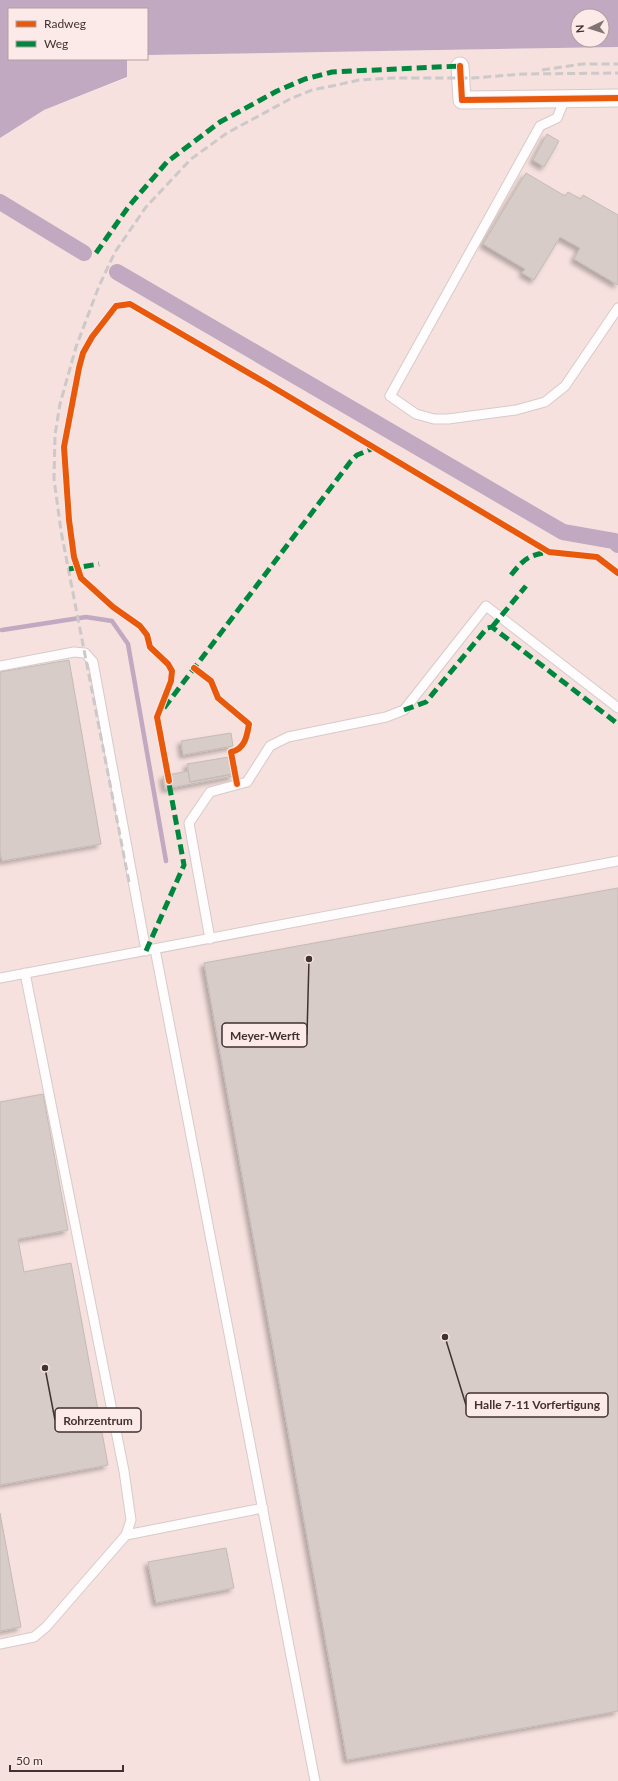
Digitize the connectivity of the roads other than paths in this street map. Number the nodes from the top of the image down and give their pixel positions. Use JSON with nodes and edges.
{"nodes":[{"id":1,"x":460,"y":66,"type":"dead end"},
{"id":2,"x":618,"y":98,"type":"edge"},
{"id":3,"x":565,"y":99,"type":"junction"},
{"id":4,"x":618,"y":308,"type":"edge"},
{"id":5,"x":0,"y":666,"type":"edge"},
{"id":6,"x":618,"y":708,"type":"edge"},
{"id":7,"x":618,"y":861,"type":"edge"},
{"id":8,"x":210,"y":939,"type":"junction"},
{"id":9,"x":150,"y":950,"type":"junction"},
{"id":10,"x":25,"y":973,"type":"junction"},
{"id":11,"x":0,"y":978,"type":"edge"},
{"id":12,"x":263,"y":1508,"type":"junction"},
{"id":13,"x":126,"y":1535,"type":"junction"},
{"id":14,"x":0,"y":1644,"type":"edge"},
{"id":15,"x":315,"y":1781,"type":"edge"}],
"edges":[{"from":1,"to":3,"type":"street"},
{"from":2,"to":3,"type":"street"},
{"from":3,"to":4,"type":"lane"},
{"from":5,"to":9,"type":"lane"},
{"from":6,"to":8,"type":"lane"},
{"from":7,"to":8,"type":"lane"},
{"from":8,"to":9,"type":"lane"},
{"from":9,"to":10,"type":"lane"},
{"from":9,"to":12,"type":"lane"},
{"from":10,"to":11,"type":"lane"},
{"from":10,"to":13,"type":"lane"},
{"from":12,"to":13,"type":"lane"},
{"from":12,"to":15,"type":"lane"},
{"from":13,"to":14,"type":"lane"}]}
